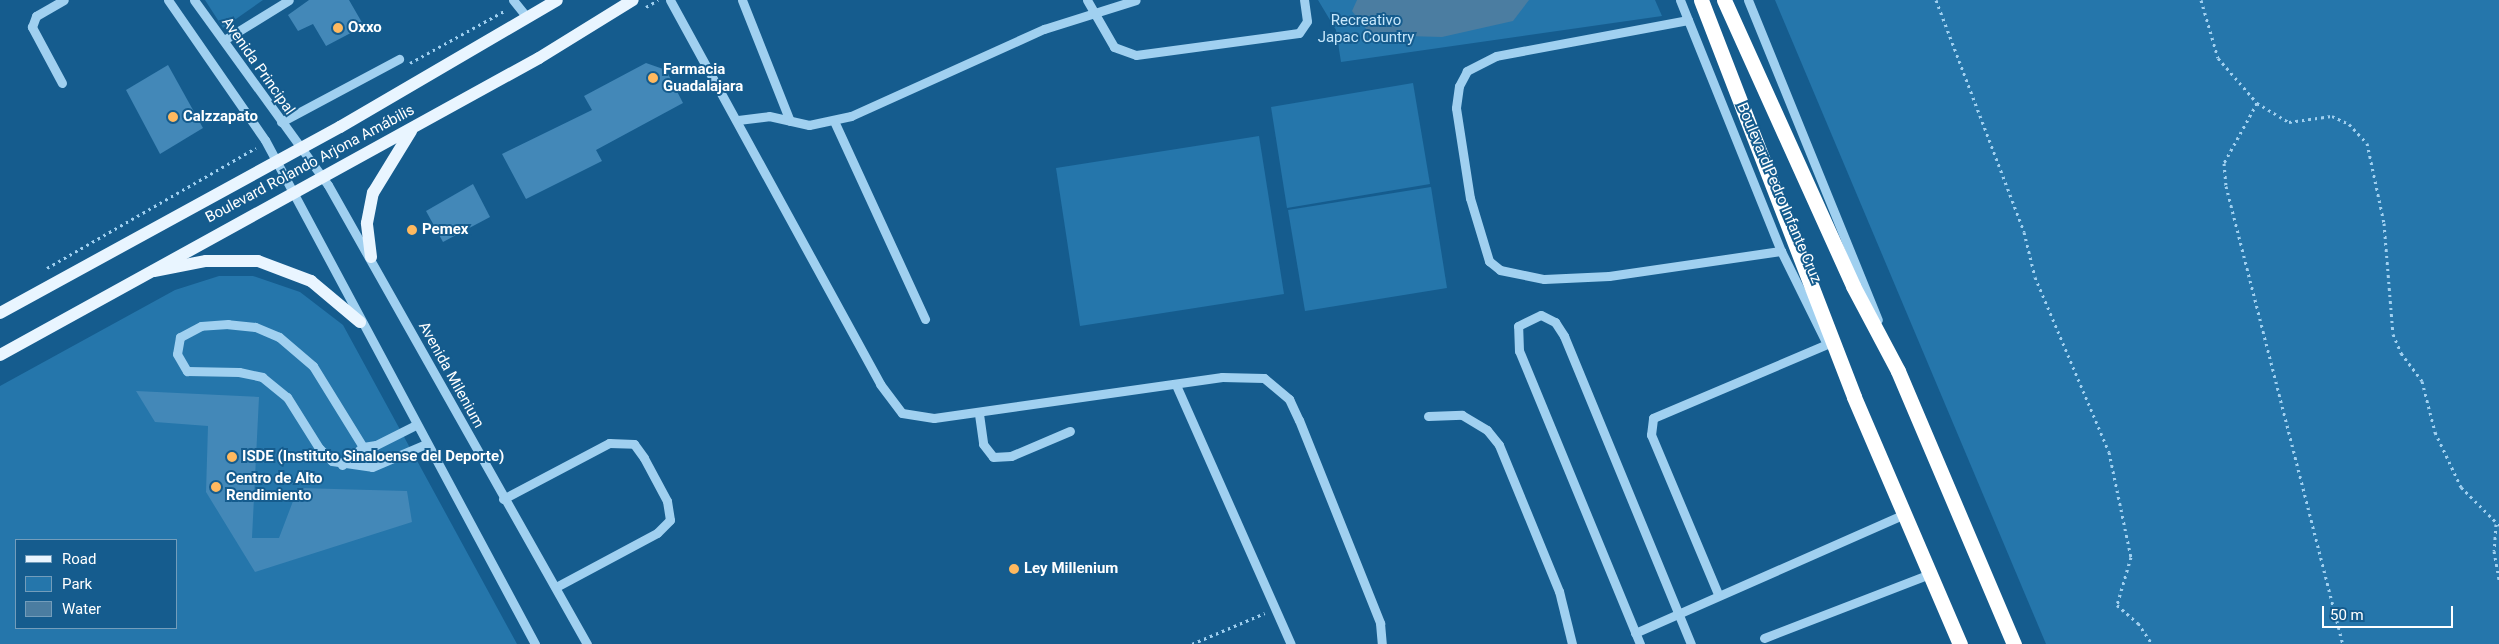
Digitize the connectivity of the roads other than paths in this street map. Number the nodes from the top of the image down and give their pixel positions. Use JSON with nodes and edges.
{"nodes":[{"id":1,"x":64,"y":0,"type":"edge"},
{"id":2,"x":168,"y":0,"type":"edge"},
{"id":3,"x":194,"y":0,"type":"edge"},
{"id":4,"x":289,"y":0,"type":"edge"},
{"id":5,"x":513,"y":0,"type":"edge"},
{"id":6,"x":557,"y":0,"type":"edge"},
{"id":7,"x":633,"y":0,"type":"edge"},
{"id":8,"x":670,"y":0,"type":"edge"},
{"id":9,"x":742,"y":0,"type":"edge"},
{"id":10,"x":1087,"y":0,"type":"edge"},
{"id":11,"x":1136,"y":0,"type":"edge"},
{"id":12,"x":1304,"y":0,"type":"edge"},
{"id":13,"x":1680,"y":0,"type":"edge"},
{"id":14,"x":1701,"y":0,"type":"edge"},
{"id":15,"x":1724,"y":0,"type":"edge"},
{"id":16,"x":1748,"y":0,"type":"edge"},
{"id":17,"x":1122,"y":2,"type":"edge"},
{"id":18,"x":1093,"y":13,"type":"junction"},
{"id":19,"x":527,"y":17,"type":"junction"},
{"id":20,"x":1688,"y":20,"type":"junction"},
{"id":21,"x":224,"y":40,"type":"junction"},
{"id":22,"x":399,"y":59,"type":"dead end"},
{"id":23,"x":62,"y":83,"type":"dead end"},
{"id":24,"x":738,"y":120,"type":"junction"},
{"id":25,"x":790,"y":121,"type":"junction"},
{"id":26,"x":834,"y":121,"type":"junction"},
{"id":27,"x":281,"y":122,"type":"junction"},
{"id":28,"x":416,"y":126,"type":"junction"},
{"id":29,"x":300,"y":148,"type":"junction"},
{"id":30,"x":277,"y":161,"type":"junction"},
{"id":31,"x":322,"y":176,"type":"junction"},
{"id":32,"x":292,"y":191,"type":"junction"},
{"id":33,"x":1782,"y":251,"type":"junction"},
{"id":34,"x":371,"y":257,"type":"junction"},
{"id":35,"x":142,"y":274,"type":"junction"},
{"id":36,"x":0,"y":313,"type":"edge"},
{"id":37,"x":925,"y":319,"type":"dead end"},
{"id":38,"x":360,"y":322,"type":"junction"},
{"id":39,"x":1827,"y":344,"type":"junction"},
{"id":40,"x":0,"y":355,"type":"edge"},
{"id":41,"x":1898,"y":371,"type":"junction"},
{"id":42,"x":1176,"y":385,"type":"junction"},
{"id":43,"x":1854,"y":396,"type":"junction"},
{"id":44,"x":979,"y":414,"type":"junction"},
{"id":45,"x":1428,"y":416,"type":"dead end"},
{"id":46,"x":416,"y":425,"type":"junction"},
{"id":47,"x":1070,"y":432,"type":"dead end"},
{"id":48,"x":426,"y":444,"type":"junction"},
{"id":49,"x":363,"y":447,"type":"junction"},
{"id":50,"x":342,"y":465,"type":"junction"},
{"id":51,"x":503,"y":499,"type":"junction"},
{"id":52,"x":1905,"y":514,"type":"junction"},
{"id":53,"x":1930,"y":574,"type":"junction"},
{"id":54,"x":556,"y":588,"type":"junction"},
{"id":55,"x":1718,"y":594,"type":"junction"},
{"id":56,"x":1679,"y":613,"type":"junction"},
{"id":57,"x":1635,"y":632,"type":"junction"},
{"id":58,"x":1764,"y":638,"type":"dead end"},
{"id":59,"x":536,"y":644,"type":"edge"},
{"id":60,"x":587,"y":644,"type":"edge"},
{"id":61,"x":1291,"y":644,"type":"edge"},
{"id":62,"x":1382,"y":644,"type":"edge"},
{"id":63,"x":1572,"y":644,"type":"edge"},
{"id":64,"x":1640,"y":644,"type":"edge"},
{"id":65,"x":1691,"y":644,"type":"edge"},
{"id":66,"x":1960,"y":644,"type":"edge"},
{"id":67,"x":2014,"y":644,"type":"edge"}],
"edges":[{"from":1,"to":23,"type":"street"},
{"from":2,"to":30,"type":"street"},
{"from":3,"to":21,"type":"street","name":"Avenida Principal"},
{"from":4,"to":21,"type":"street"},
{"from":5,"to":19,"type":"street"},
{"from":6,"to":19,"type":"main road","name":"Boulevard Rolando Arjona Amábilis"},
{"from":7,"to":28,"type":"main road","name":"Boulevard Rolando Arjona Amábilis"},
{"from":8,"to":24,"type":"street"},
{"from":9,"to":25,"type":"street"},
{"from":10,"to":18,"type":"street"},
{"from":11,"to":17,"type":"street"},
{"from":12,"to":18,"type":"street"},
{"from":13,"to":20,"type":"street","name":"Boulevard Pedro Infante Cruz"},
{"from":14,"to":43,"type":"highway","name":"Boulevard Pedro Infante Cruz"},
{"from":15,"to":41,"type":"highway","name":"Boulevard Pedro Infante Cruz"},
{"from":16,"to":41,"type":"street","name":"Boulevard Pedro Infante Cruz"},
{"from":17,"to":18,"type":"street"},
{"from":18,"to":26,"type":"street"},
{"from":19,"to":29,"type":"main road","name":"Boulevard Rolando Arjona Amábilis"},
{"from":20,"to":33,"type":"street","name":"Boulevard Pedro Infante Cruz"},
{"from":20,"to":33,"type":"street"},
{"from":21,"to":27,"type":"street","name":"Avenida Principal"},
{"from":22,"to":27,"type":"street"},
{"from":24,"to":25,"type":"street"},
{"from":24,"to":44,"type":"street"},
{"from":25,"to":26,"type":"street"},
{"from":26,"to":37,"type":"street"},
{"from":27,"to":29,"type":"street","name":"Avenida Principal"},
{"from":28,"to":31,"type":"main road","name":"Boulevard Rolando Arjona Amábilis"},
{"from":28,"to":34,"type":"main road"},
{"from":29,"to":30,"type":"main road","name":"Boulevard Rolando Arjona Amábilis"},
{"from":29,"to":31,"type":"street","name":"Avenida Milenium"},
{"from":30,"to":32,"type":"street"},
{"from":30,"to":36,"type":"main road","name":"Boulevard Rolando Arjona Amábilis"},
{"from":31,"to":32,"type":"main road","name":"Boulevard Rolando Arjona Amábilis"},
{"from":31,"to":34,"type":"street","name":"Avenida Milenium"},
{"from":32,"to":35,"type":"main road","name":"Boulevard Rolando Arjona Amábilis"},
{"from":32,"to":38,"type":"street"},
{"from":33,"to":39,"type":"street","name":"Boulevard Pedro Infante Cruz"},
{"from":34,"to":51,"type":"street","name":"Avenida Milenium"},
{"from":35,"to":38,"type":"main road"},
{"from":35,"to":40,"type":"main road","name":"Boulevard Rolando Arjona Amábilis"},
{"from":38,"to":46,"type":"street"},
{"from":39,"to":43,"type":"street","name":"Boulevard Pedro Infante Cruz"},
{"from":39,"to":55,"type":"street"},
{"from":41,"to":67,"type":"highway","name":"Boulevard Pedro Infante Cruz"},
{"from":42,"to":44,"type":"street"},
{"from":42,"to":61,"type":"street"},
{"from":42,"to":62,"type":"street"},
{"from":43,"to":52,"type":"highway","name":"Boulevard Pedro Infante Cruz"},
{"from":44,"to":47,"type":"street"},
{"from":45,"to":63,"type":"street"},
{"from":46,"to":48,"type":"street"},
{"from":46,"to":49,"type":"street"},
{"from":48,"to":50,"type":"street"},
{"from":48,"to":59,"type":"street"},
{"from":49,"to":50,"type":"street"},
{"from":49,"to":50,"type":"street"},
{"from":51,"to":54,"type":"street","name":"Avenida Milenium"},
{"from":51,"to":54,"type":"street"},
{"from":52,"to":53,"type":"highway","name":"Boulevard Pedro Infante Cruz"},
{"from":52,"to":55,"type":"street"},
{"from":53,"to":58,"type":"street"},
{"from":53,"to":66,"type":"highway","name":"Boulevard Pedro Infante Cruz"},
{"from":54,"to":60,"type":"street","name":"Avenida Milenium"},
{"from":55,"to":56,"type":"street"},
{"from":56,"to":57,"type":"street"},
{"from":56,"to":57,"type":"street"},
{"from":56,"to":65,"type":"street"},
{"from":57,"to":64,"type":"street"}]}
